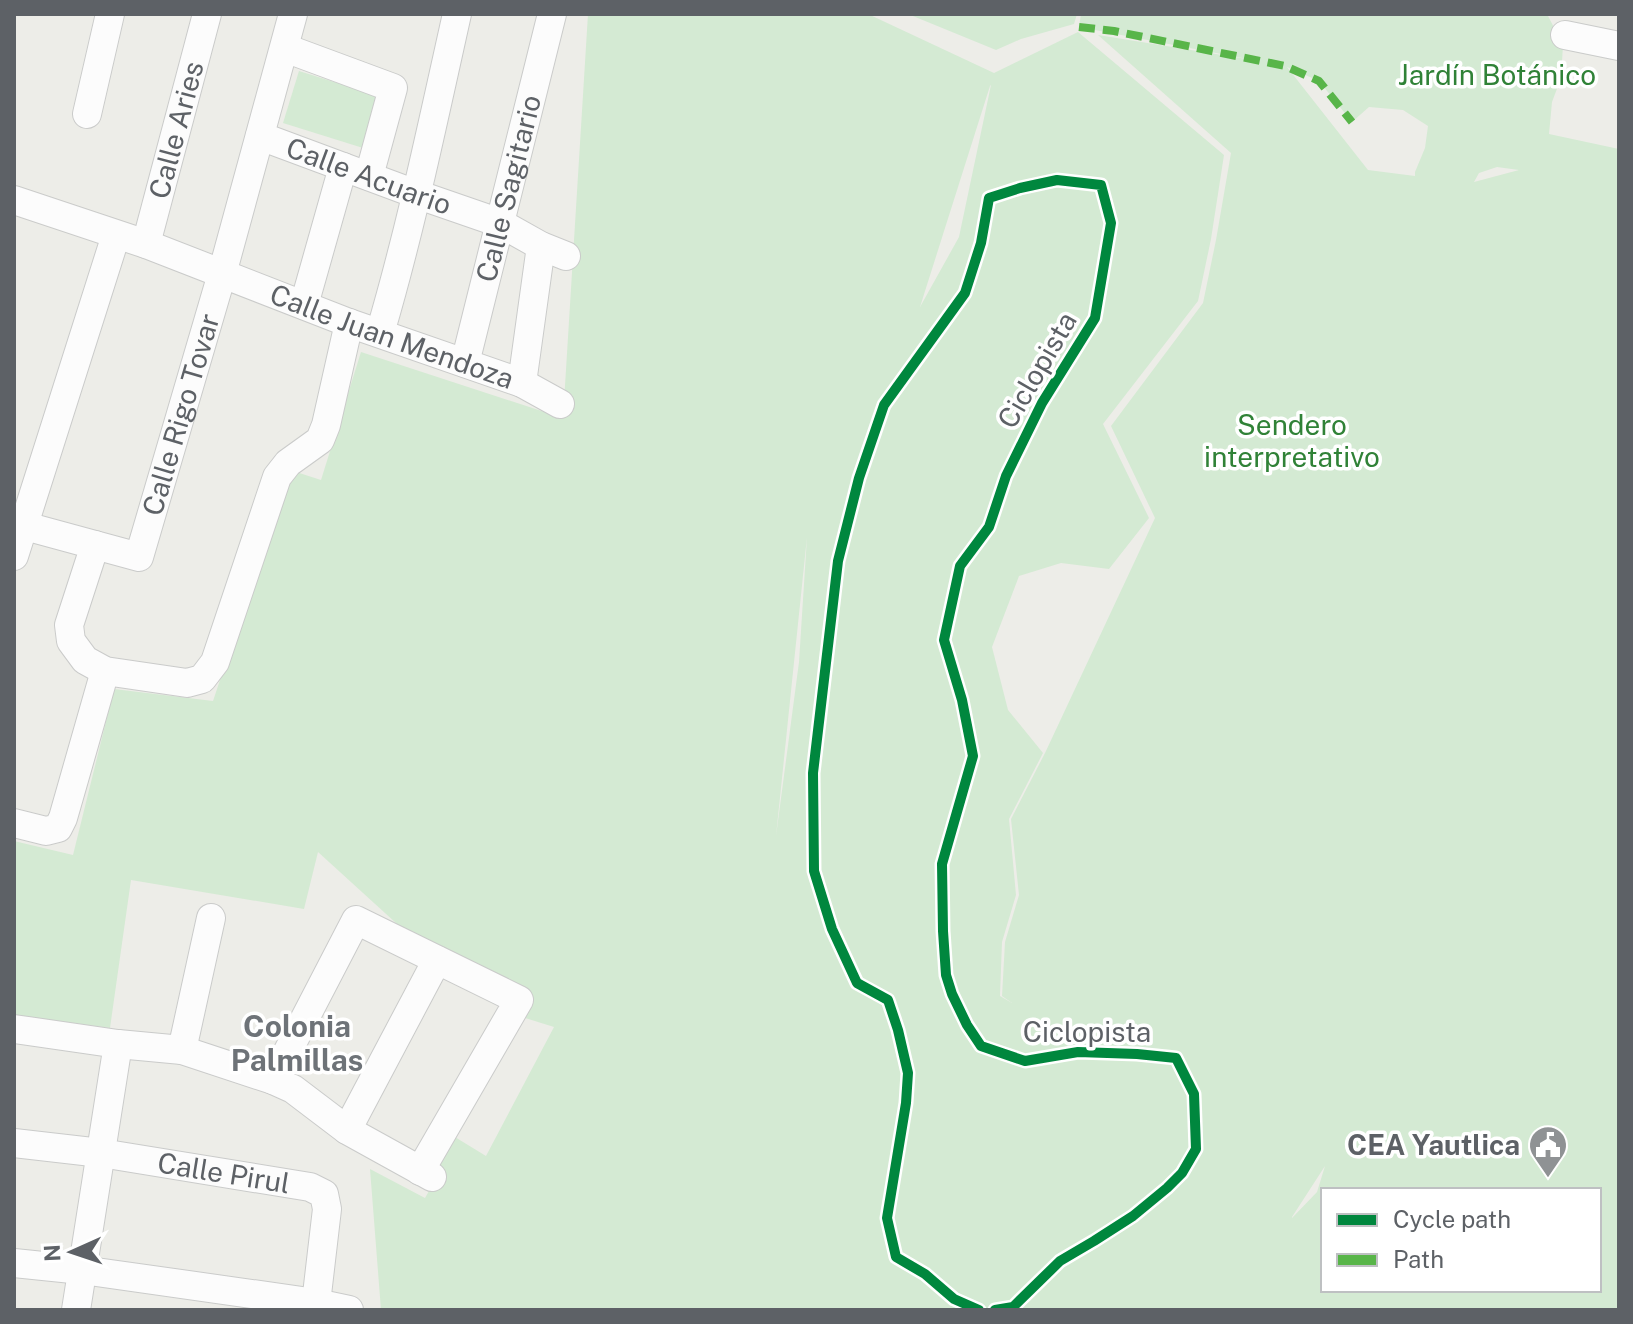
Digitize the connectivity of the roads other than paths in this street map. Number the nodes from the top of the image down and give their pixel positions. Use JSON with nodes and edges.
{"nodes":[{"id":1,"x":110,"y":14,"type":"edge"},
{"id":2,"x":207,"y":14,"type":"edge"},
{"id":3,"x":293,"y":14,"type":"edge"},
{"id":4,"x":457,"y":14,"type":"edge"},
{"id":5,"x":552,"y":14,"type":"edge"},
{"id":6,"x":1565,"y":35,"type":"dead end"},
{"id":7,"x":1619,"y":45,"type":"edge"},
{"id":8,"x":285,"y":48,"type":"junction"},
{"id":9,"x":87,"y":114,"type":"dead end"},
{"id":10,"x":260,"y":136,"type":"junction"},
{"id":11,"x":356,"y":172,"type":"junction"},
{"id":12,"x":416,"y":194,"type":"junction"},
{"id":13,"x":14,"y":200,"type":"edge"},
{"id":14,"x":500,"y":223,"type":"junction"},
{"id":15,"x":116,"y":235,"type":"junction"},
{"id":16,"x":146,"y":244,"type":"junction"},
{"id":17,"x":222,"y":274,"type":"junction"},
{"id":18,"x":304,"y":305,"type":"junction"},
{"id":19,"x":349,"y":323,"type":"junction"},
{"id":20,"x":380,"y":333,"type":"junction"},
{"id":21,"x":465,"y":363,"type":"junction"},
{"id":22,"x":522,"y":383,"type":"junction"},
{"id":23,"x":560,"y":404,"type":"dead end"},
{"id":24,"x":19,"y":525,"type":"edge"},
{"id":25,"x":95,"y":545,"type":"junction"},
{"id":26,"x":14,"y":556,"type":"edge"},
{"id":27,"x":105,"y":671,"type":"junction"},
{"id":28,"x":14,"y":823,"type":"edge"},
{"id":29,"x":211,"y":918,"type":"dead end"},
{"id":30,"x":437,"y":960,"type":"junction"},
{"id":31,"x":14,"y":1029,"type":"edge"},
{"id":32,"x":118,"y":1044,"type":"junction"},
{"id":33,"x":182,"y":1050,"type":"junction"},
{"id":34,"x":273,"y":1080,"type":"junction"},
{"id":35,"x":347,"y":1130,"type":"junction"},
{"id":36,"x":14,"y":1143,"type":"edge"},
{"id":37,"x":101,"y":1153,"type":"junction"},
{"id":38,"x":14,"y":1263,"type":"edge"},
{"id":39,"x":82,"y":1270,"type":"junction"},
{"id":40,"x":316,"y":1303,"type":"junction"},
{"id":41,"x":76,"y":1310,"type":"edge"},
{"id":42,"x":349,"y":1310,"type":"edge"}],
"edges":[{"from":1,"to":9,"type":"street"},
{"from":2,"to":16,"type":"street","name":"Calle Aries"},
{"from":3,"to":8,"type":"street","name":"Calle Rigo Tovar"},
{"from":4,"to":12,"type":"street"},
{"from":5,"to":14,"type":"street","name":"Calle Sagitario"},
{"from":6,"to":7,"type":"street"},
{"from":8,"to":10,"type":"street","name":"Calle Rigo Tovar"},
{"from":8,"to":11,"type":"street"},
{"from":10,"to":11,"type":"street","name":"Calle Acuario"},
{"from":10,"to":17,"type":"street","name":"Calle Rigo Tovar"},
{"from":11,"to":12,"type":"street","name":"Calle Acuario"},
{"from":11,"to":18,"type":"street"},
{"from":12,"to":14,"type":"street","name":"Calle Acuario"},
{"from":12,"to":20,"type":"street"},
{"from":13,"to":15,"type":"street","name":"Calle Juan Mendoza"},
{"from":14,"to":21,"type":"street","name":"Calle Sagitario"},
{"from":14,"to":22,"type":"street","name":"Calle Acuario"},
{"from":15,"to":16,"type":"street","name":"Calle Juan Mendoza"},
{"from":15,"to":24,"type":"street"},
{"from":16,"to":17,"type":"street","name":"Calle Juan Mendoza"},
{"from":17,"to":18,"type":"street","name":"Calle Juan Mendoza"},
{"from":17,"to":25,"type":"street","name":"Calle Rigo Tovar"},
{"from":18,"to":19,"type":"street","name":"Calle Juan Mendoza"},
{"from":19,"to":20,"type":"street","name":"Calle Juan Mendoza"},
{"from":19,"to":27,"type":"street"},
{"from":20,"to":21,"type":"street","name":"Calle Juan Mendoza"},
{"from":21,"to":22,"type":"street","name":"Calle Juan Mendoza"},
{"from":22,"to":23,"type":"street","name":"Calle Juan Mendoza"},
{"from":24,"to":25,"type":"street"},
{"from":24,"to":26,"type":"street"},
{"from":25,"to":27,"type":"street"},
{"from":27,"to":28,"type":"street"},
{"from":29,"to":33,"type":"street"},
{"from":30,"to":34,"type":"street"},
{"from":30,"to":35,"type":"street"},
{"from":30,"to":35,"type":"street"},
{"from":31,"to":32,"type":"street"},
{"from":32,"to":33,"type":"street"},
{"from":32,"to":37,"type":"street"},
{"from":33,"to":34,"type":"street"},
{"from":34,"to":35,"type":"street"},
{"from":36,"to":37,"type":"street","name":"Calle Pirul"},
{"from":37,"to":39,"type":"street"},
{"from":37,"to":40,"type":"street","name":"Calle Pirul"},
{"from":38,"to":39,"type":"street"},
{"from":39,"to":40,"type":"street"},
{"from":39,"to":41,"type":"street"},
{"from":40,"to":42,"type":"street"}]}
